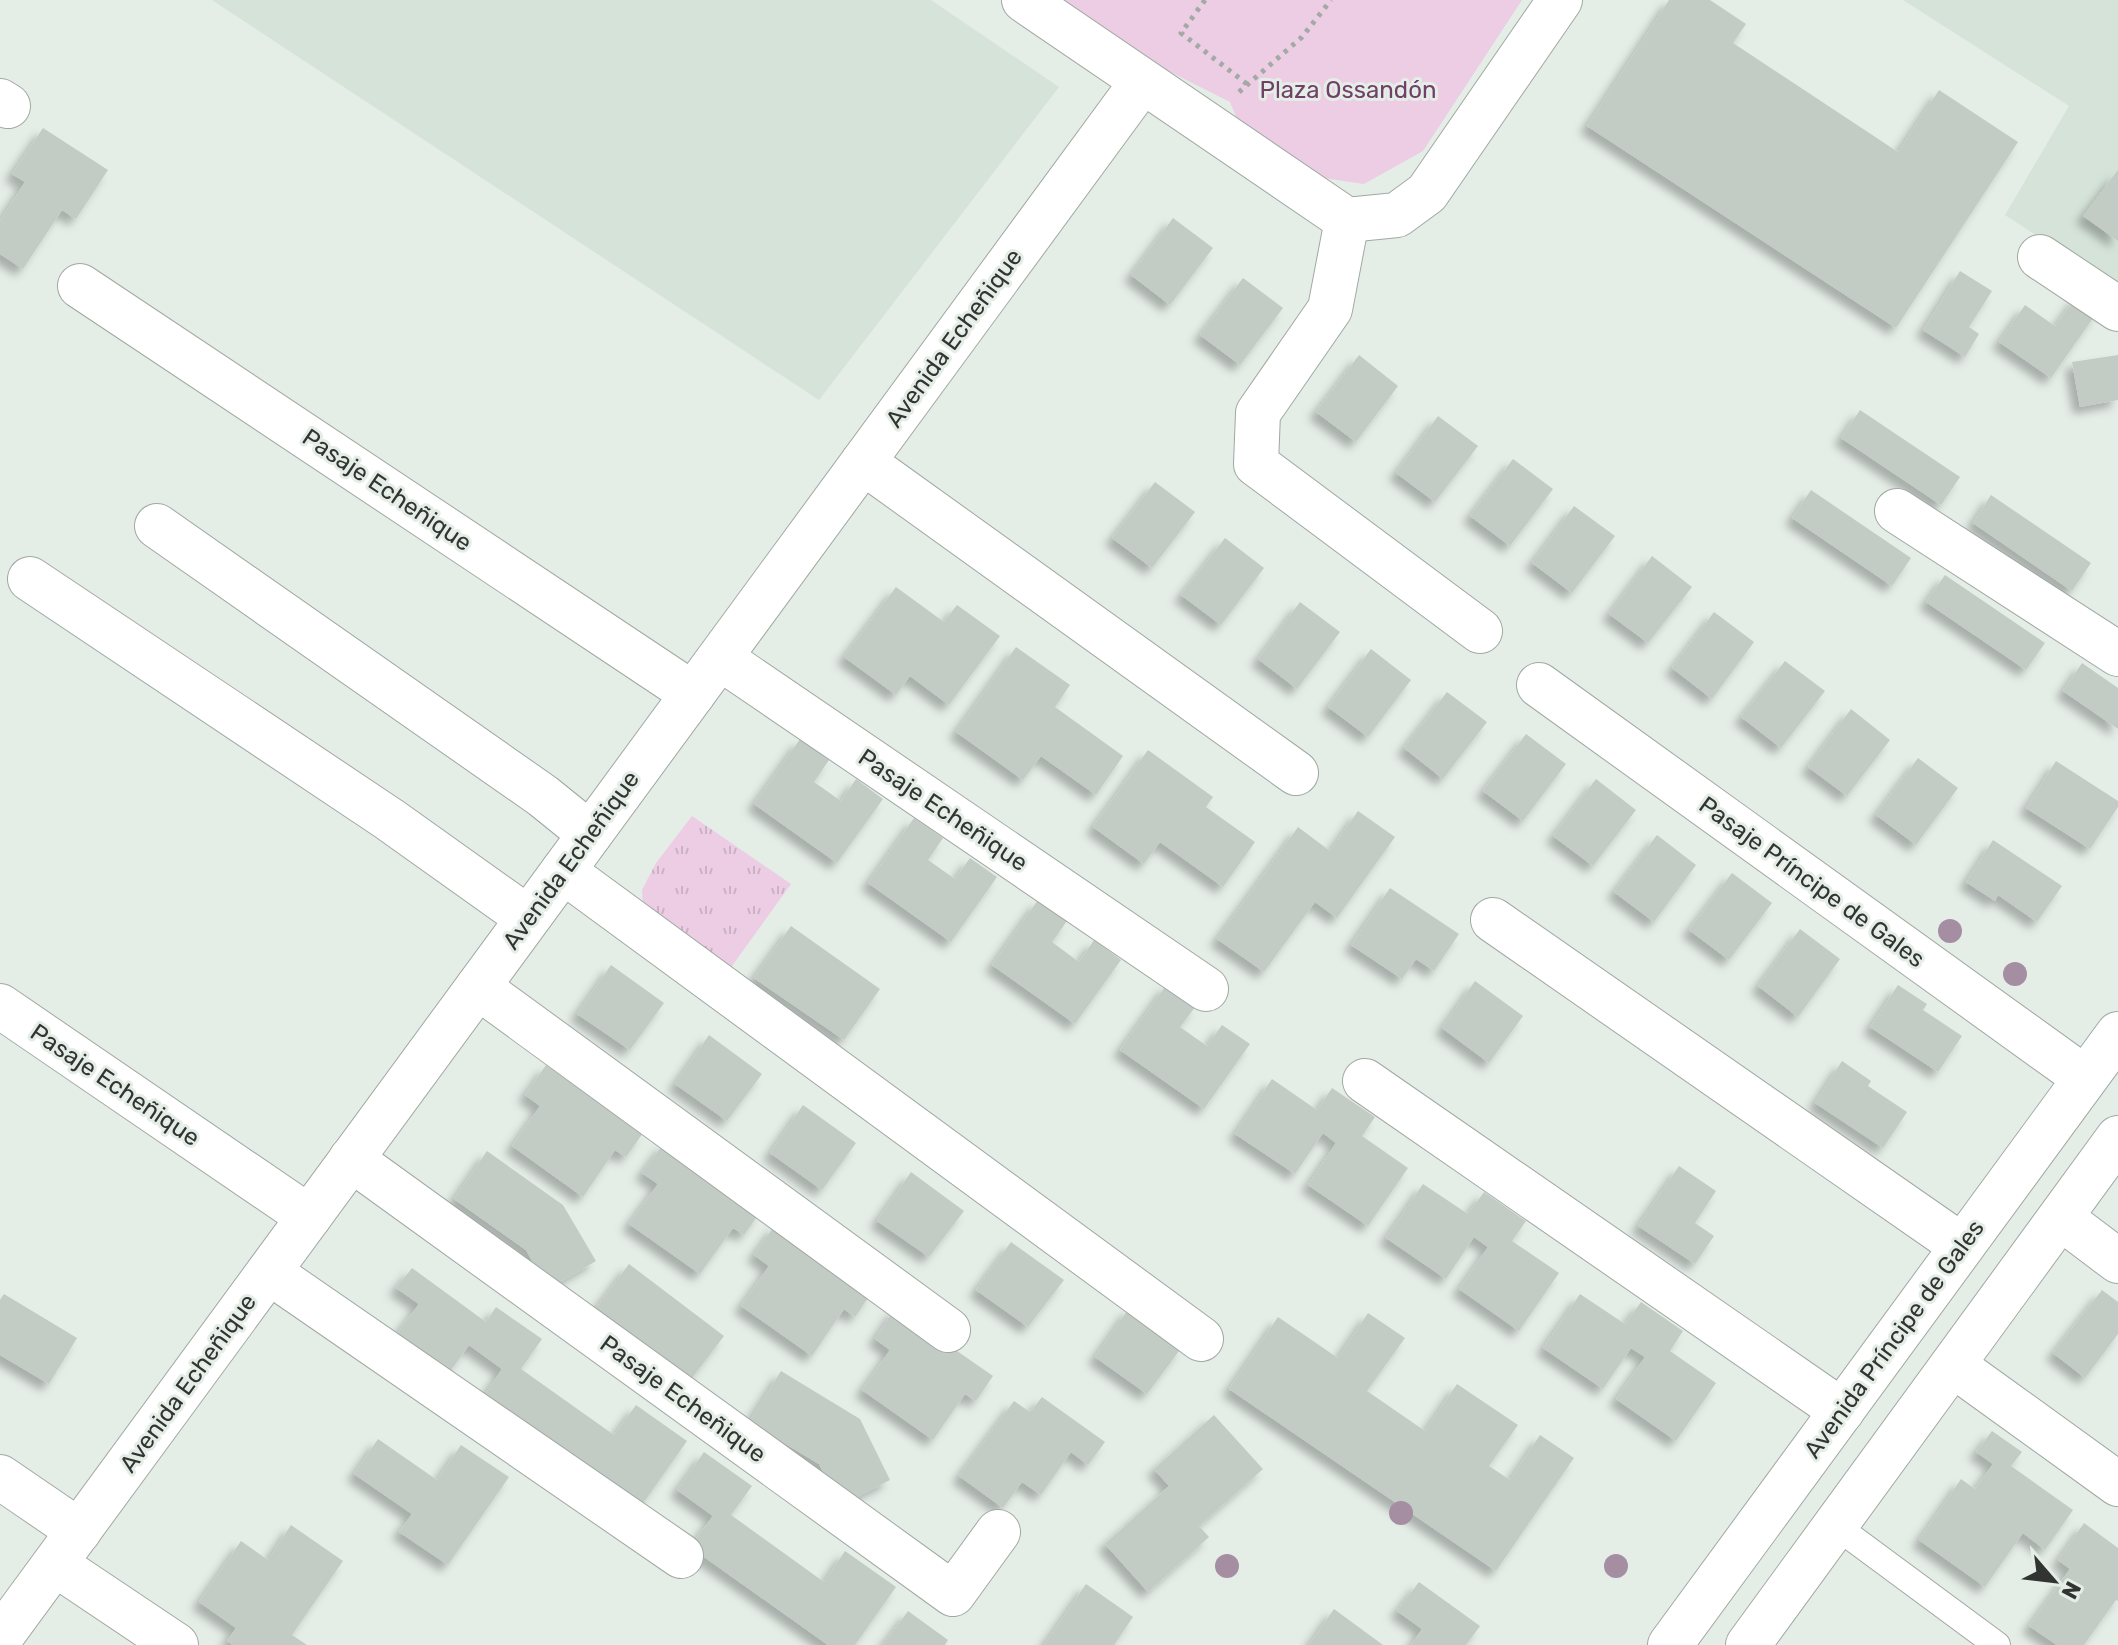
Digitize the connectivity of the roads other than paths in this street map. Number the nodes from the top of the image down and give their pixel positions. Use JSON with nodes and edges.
{"nodes":[{"id":1,"x":1024,"y":0,"type":"edge"},
{"id":2,"x":1560,"y":0,"type":"edge"},
{"id":3,"x":1142,"y":82,"type":"junction"},
{"id":4,"x":1347,"y":220,"type":"junction"},
{"id":5,"x":2040,"y":257,"type":"dead end"},
{"id":6,"x":80,"y":286,"type":"dead end"},
{"id":7,"x":2118,"y":309,"type":"edge"},
{"id":8,"x":863,"y":462,"type":"junction"},
{"id":9,"x":1897,"y":511,"type":"dead end"},
{"id":10,"x":157,"y":526,"type":"dead end"},
{"id":11,"x":30,"y":579,"type":"dead end"},
{"id":12,"x":1480,"y":631,"type":"dead end"},
{"id":13,"x":2118,"y":654,"type":"edge"},
{"id":14,"x":720,"y":658,"type":"junction"},
{"id":15,"x":1539,"y":685,"type":"dead end"},
{"id":16,"x":693,"y":694,"type":"junction"},
{"id":17,"x":1296,"y":773,"type":"dead end"},
{"id":18,"x":590,"y":834,"type":"junction"},
{"id":19,"x":563,"y":871,"type":"junction"},
{"id":20,"x":528,"y":918,"type":"junction"},
{"id":21,"x":1493,"y":920,"type":"dead end"},
{"id":22,"x":478,"y":987,"type":"junction"},
{"id":23,"x":1206,"y":989,"type":"dead end"},
{"id":24,"x":0,"y":1006,"type":"edge"},
{"id":25,"x":2118,"y":1034,"type":"edge"},
{"id":26,"x":2085,"y":1078,"type":"junction"},
{"id":27,"x":1365,"y":1081,"type":"dead end"},
{"id":28,"x":2118,"y":1138,"type":"edge"},
{"id":29,"x":351,"y":1159,"type":"junction"},
{"id":30,"x":309,"y":1217,"type":"junction"},
{"id":31,"x":2061,"y":1218,"type":"junction"},
{"id":32,"x":1962,"y":1246,"type":"junction"},
{"id":33,"x":2118,"y":1261,"type":"edge"},
{"id":34,"x":269,"y":1272,"type":"junction"},
{"id":35,"x":948,"y":1330,"type":"dead end"},
{"id":36,"x":1201,"y":1339,"type":"dead end"},
{"id":37,"x":1953,"y":1365,"type":"junction"},
{"id":38,"x":1842,"y":1411,"type":"junction"},
{"id":39,"x":0,"y":1477,"type":"edge"},
{"id":40,"x":2118,"y":1484,"type":"edge"},
{"id":41,"x":1836,"y":1526,"type":"junction"},
{"id":42,"x":998,"y":1532,"type":"dead end"},
{"id":43,"x":67,"y":1547,"type":"junction"},
{"id":44,"x":681,"y":1556,"type":"dead end"},
{"id":45,"x":0,"y":1638,"type":"edge"},
{"id":46,"x":176,"y":1645,"type":"edge"},
{"id":47,"x":1670,"y":1645,"type":"edge"},
{"id":48,"x":1748,"y":1645,"type":"edge"},
{"id":49,"x":1997,"y":1645,"type":"edge"}],
"edges":[{"from":1,"to":3,"type":"street"},
{"from":2,"to":4,"type":"street"},
{"from":3,"to":4,"type":"street"},
{"from":3,"to":8,"type":"street","name":"Avenida Echeñique"},
{"from":4,"to":12,"type":"street"},
{"from":5,"to":7,"type":"street"},
{"from":6,"to":16,"type":"street","name":"Pasaje Echeñique"},
{"from":8,"to":14,"type":"street","name":"Avenida Echeñique"},
{"from":8,"to":17,"type":"street"},
{"from":9,"to":13,"type":"street"},
{"from":10,"to":18,"type":"street"},
{"from":11,"to":20,"type":"street"},
{"from":14,"to":16,"type":"street","name":"Avenida Echeñique"},
{"from":14,"to":23,"type":"street","name":"Pasaje Echeñique"},
{"from":15,"to":26,"type":"street","name":"Pasaje Príncipe de Gales"},
{"from":16,"to":18,"type":"street","name":"Avenida Echeñique"},
{"from":18,"to":19,"type":"street","name":"Avenida Echeñique"},
{"from":19,"to":20,"type":"street","name":"Avenida Echeñique"},
{"from":19,"to":36,"type":"street"},
{"from":20,"to":22,"type":"street","name":"Avenida Echeñique"},
{"from":21,"to":32,"type":"street"},
{"from":22,"to":29,"type":"street","name":"Avenida Echeñique"},
{"from":22,"to":35,"type":"street"},
{"from":24,"to":30,"type":"street","name":"Pasaje Echeñique"},
{"from":25,"to":26,"type":"street","name":"Avenida Príncipe de Gales"},
{"from":26,"to":32,"type":"street","name":"Avenida Príncipe de Gales"},
{"from":27,"to":38,"type":"street"},
{"from":28,"to":31,"type":"street"},
{"from":29,"to":30,"type":"street","name":"Avenida Echeñique"},
{"from":29,"to":42,"type":"street","name":"Pasaje Echeñique"},
{"from":30,"to":34,"type":"street","name":"Avenida Echeñique"},
{"from":31,"to":33,"type":"street"},
{"from":31,"to":37,"type":"street"},
{"from":32,"to":38,"type":"street","name":"Avenida Príncipe de Gales"},
{"from":34,"to":43,"type":"street","name":"Avenida Echeñique"},
{"from":34,"to":44,"type":"street"},
{"from":37,"to":40,"type":"street"},
{"from":37,"to":41,"type":"street"},
{"from":38,"to":47,"type":"street","name":"Avenida Príncipe de Gales"},
{"from":39,"to":43,"type":"street"},
{"from":41,"to":48,"type":"street"},
{"from":41,"to":49,"type":"lane"},
{"from":43,"to":45,"type":"street","name":"Avenida Echeñique"},
{"from":43,"to":46,"type":"street"}]}
